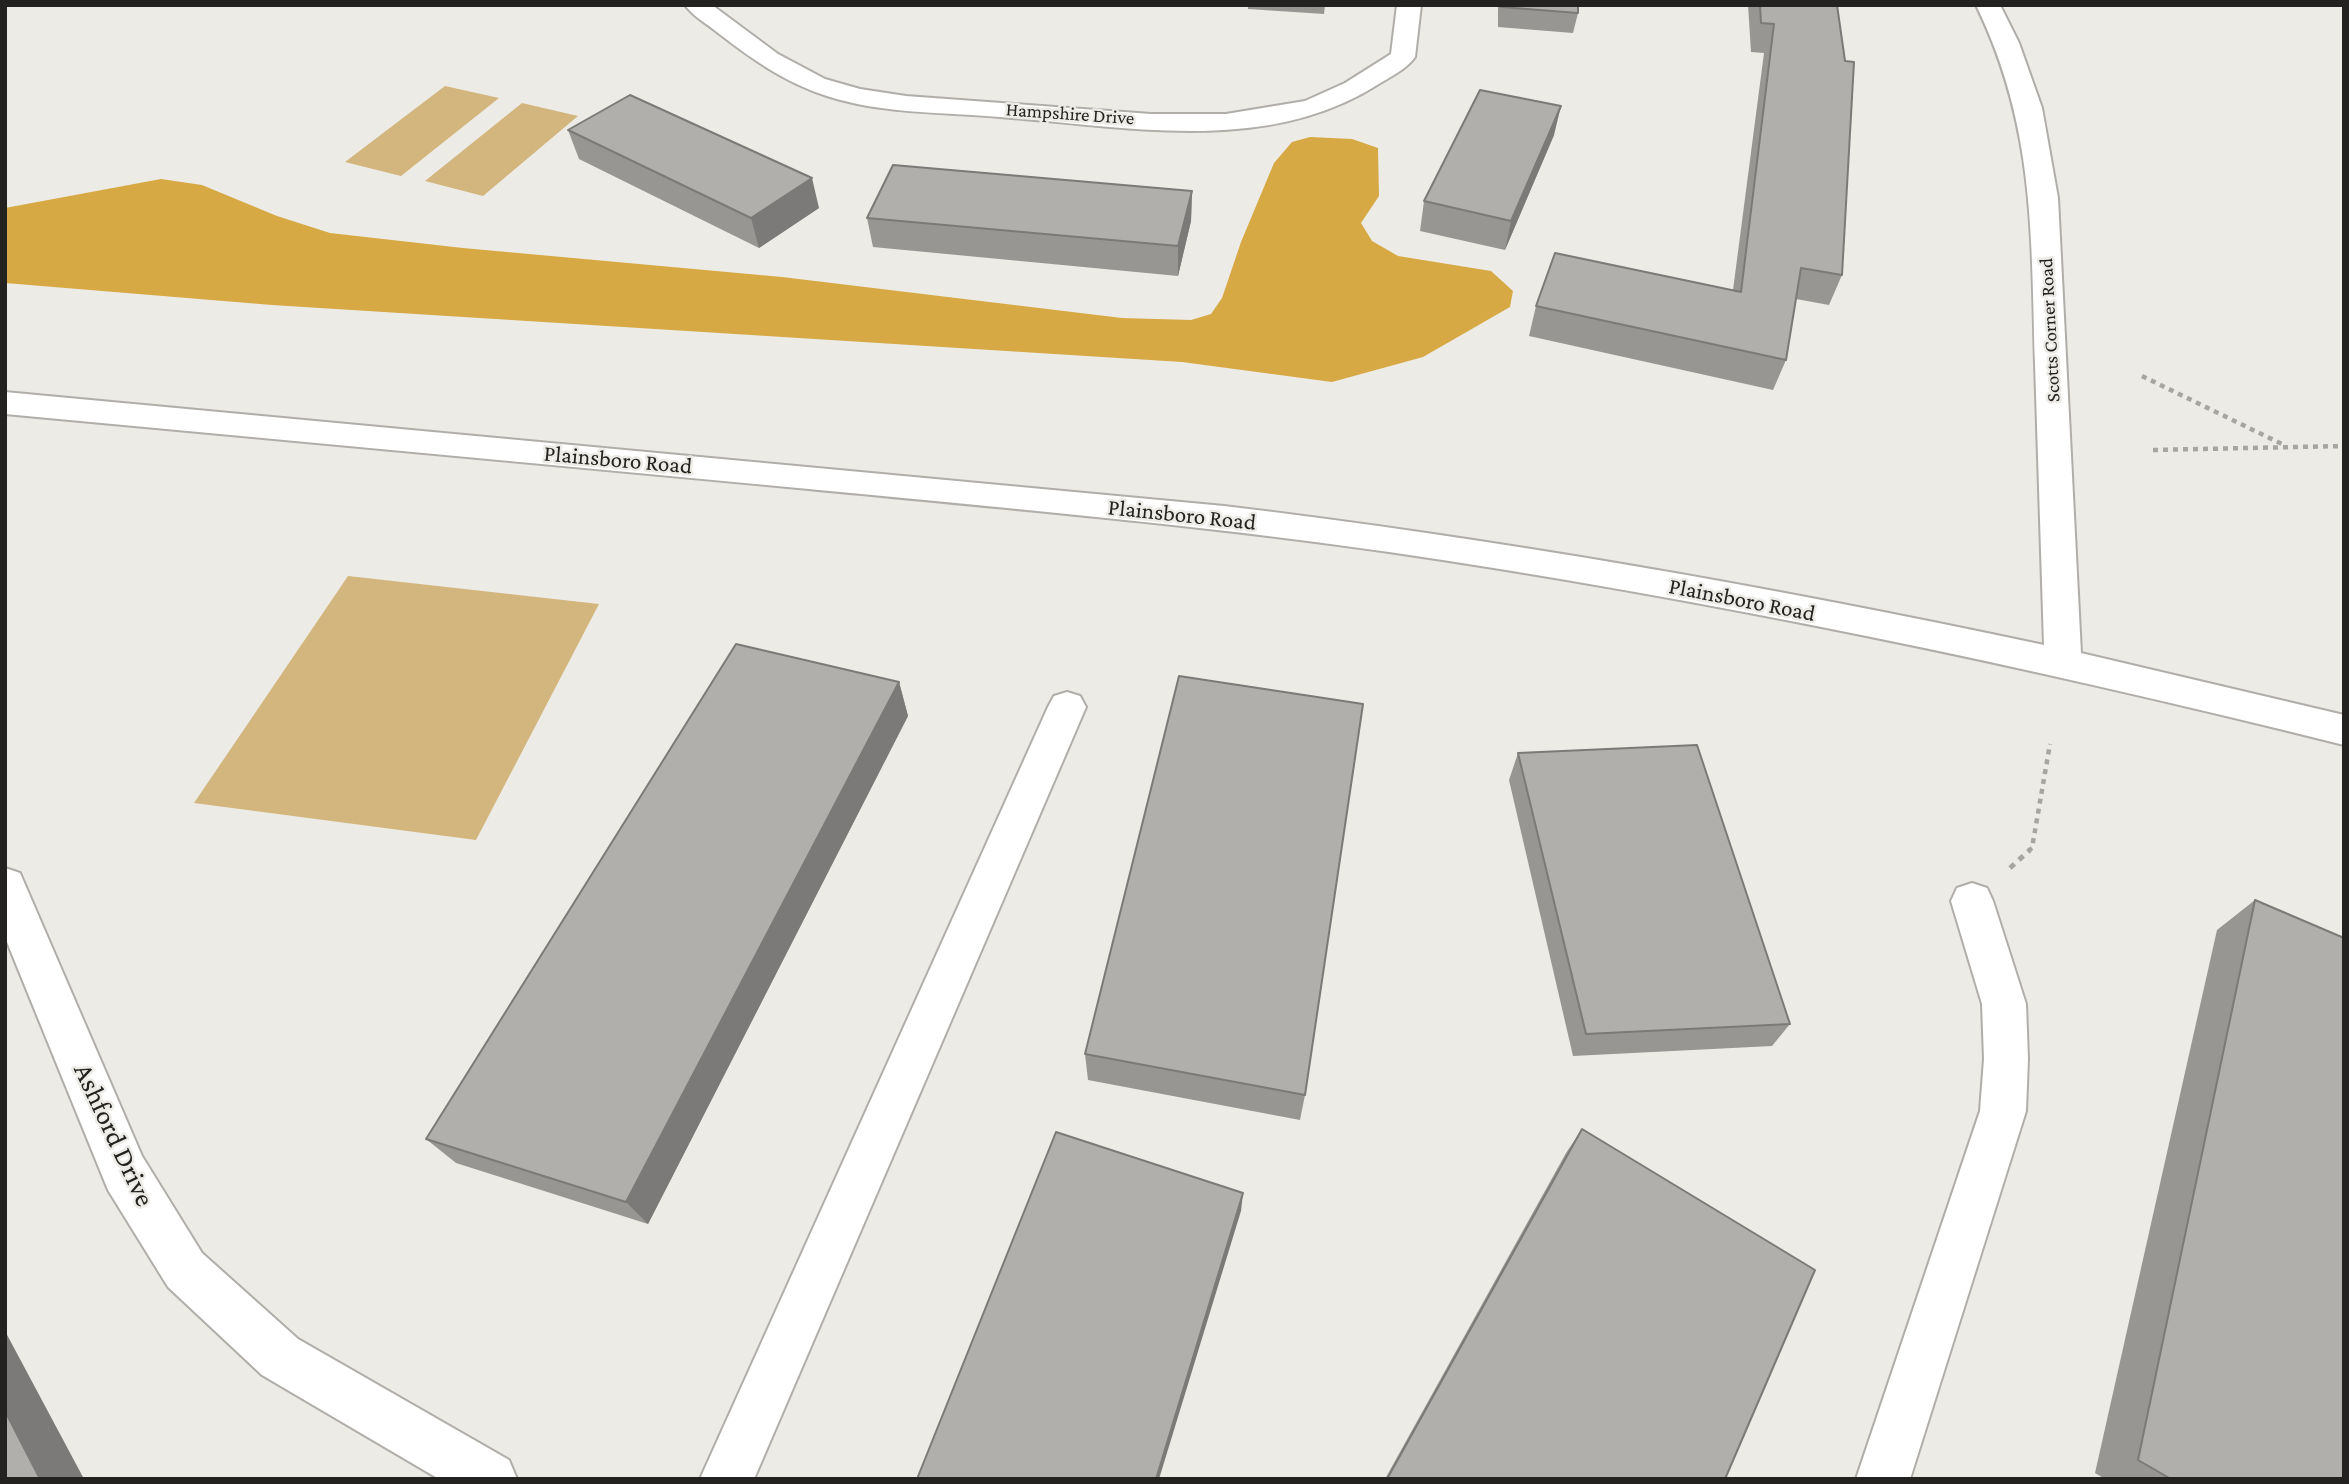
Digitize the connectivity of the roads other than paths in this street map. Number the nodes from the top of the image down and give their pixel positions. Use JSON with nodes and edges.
{"nodes":[{"id":1,"x":697,"y":5,"type":"edge"},
{"id":2,"x":1409,"y":5,"type":"edge"},
{"id":3,"x":1988,"y":5,"type":"edge"},
{"id":4,"x":5,"y":403,"type":"edge"},
{"id":5,"x":2063,"y":663,"type":"junction"},
{"id":6,"x":1066,"y":707,"type":"dead end"},
{"id":7,"x":2344,"y":730,"type":"edge"},
{"id":8,"x":5,"y":886,"type":"edge"},
{"id":9,"x":1972,"y":901,"type":"road end"},
{"id":10,"x":490,"y":1479,"type":"edge"},
{"id":11,"x":727,"y":1479,"type":"edge"},
{"id":12,"x":1883,"y":1479,"type":"edge"}],
"edges":[{"from":1,"to":2,"type":"street","name":"Hampshire Drive"},
{"from":3,"to":5,"type":"street","name":"Scotts Corner Road"},
{"from":4,"to":5,"type":"street","name":"Plainsboro Road"},
{"from":5,"to":7,"type":"street","name":"Plainsboro Road"},
{"from":6,"to":11,"type":"street"},
{"from":8,"to":10,"type":"street","name":"Ashford Drive"},
{"from":9,"to":12,"type":"street"}]}
